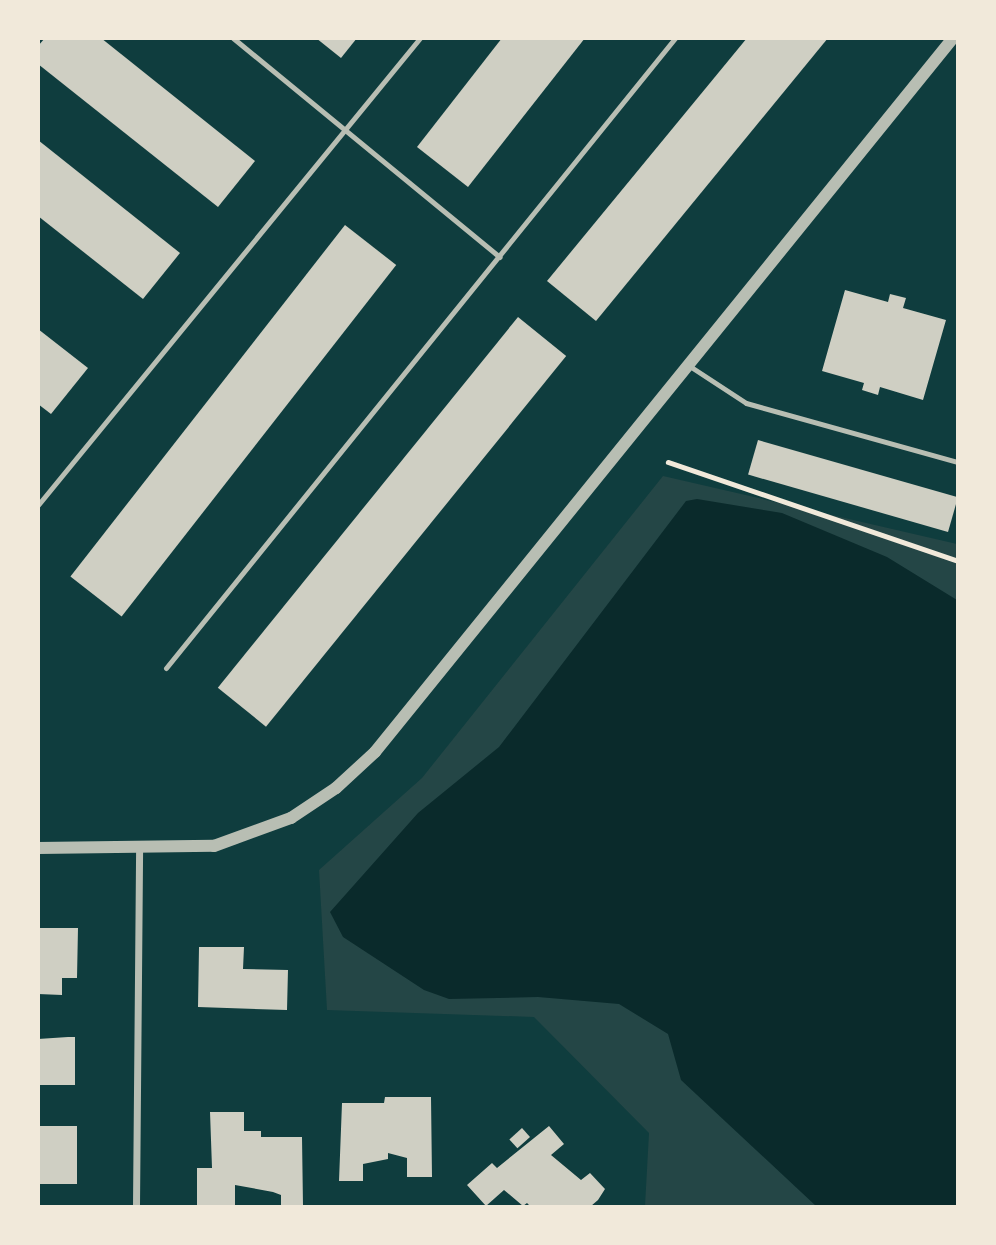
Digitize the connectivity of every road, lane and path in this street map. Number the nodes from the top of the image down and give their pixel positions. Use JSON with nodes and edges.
{"nodes":[{"id":1,"x":233,"y":38,"type":"edge"},
{"id":2,"x":420,"y":38,"type":"edge"},
{"id":3,"x":676,"y":38,"type":"edge"},
{"id":4,"x":953,"y":38,"type":"edge"},
{"id":5,"x":345,"y":131,"type":"junction"},
{"id":6,"x":500,"y":257,"type":"junction"},
{"id":7,"x":688,"y":365,"type":"junction"},
{"id":8,"x":668,"y":462,"type":"dead end"},
{"id":9,"x":957,"y":462,"type":"edge"},
{"id":10,"x":38,"y":505,"type":"edge"},
{"id":11,"x":957,"y":561,"type":"edge"},
{"id":12,"x":166,"y":668,"type":"dead end"},
{"id":13,"x":38,"y":848,"type":"edge"},
{"id":14,"x":139,"y":849,"type":"junction"},
{"id":15,"x":136,"y":1206,"type":"edge"}],
"edges":[{"from":1,"to":5,"type":"lane"},
{"from":2,"to":5,"type":"lane"},
{"from":3,"to":6,"type":"lane"},
{"from":4,"to":7,"type":"street"},
{"from":5,"to":6,"type":"lane"},
{"from":5,"to":10,"type":"lane"},
{"from":6,"to":12,"type":"lane"},
{"from":7,"to":9,"type":"lane"},
{"from":7,"to":14,"type":"street"},
{"from":8,"to":11,"type":"path"},
{"from":13,"to":14,"type":"street"},
{"from":14,"to":15,"type":"street"}]}
